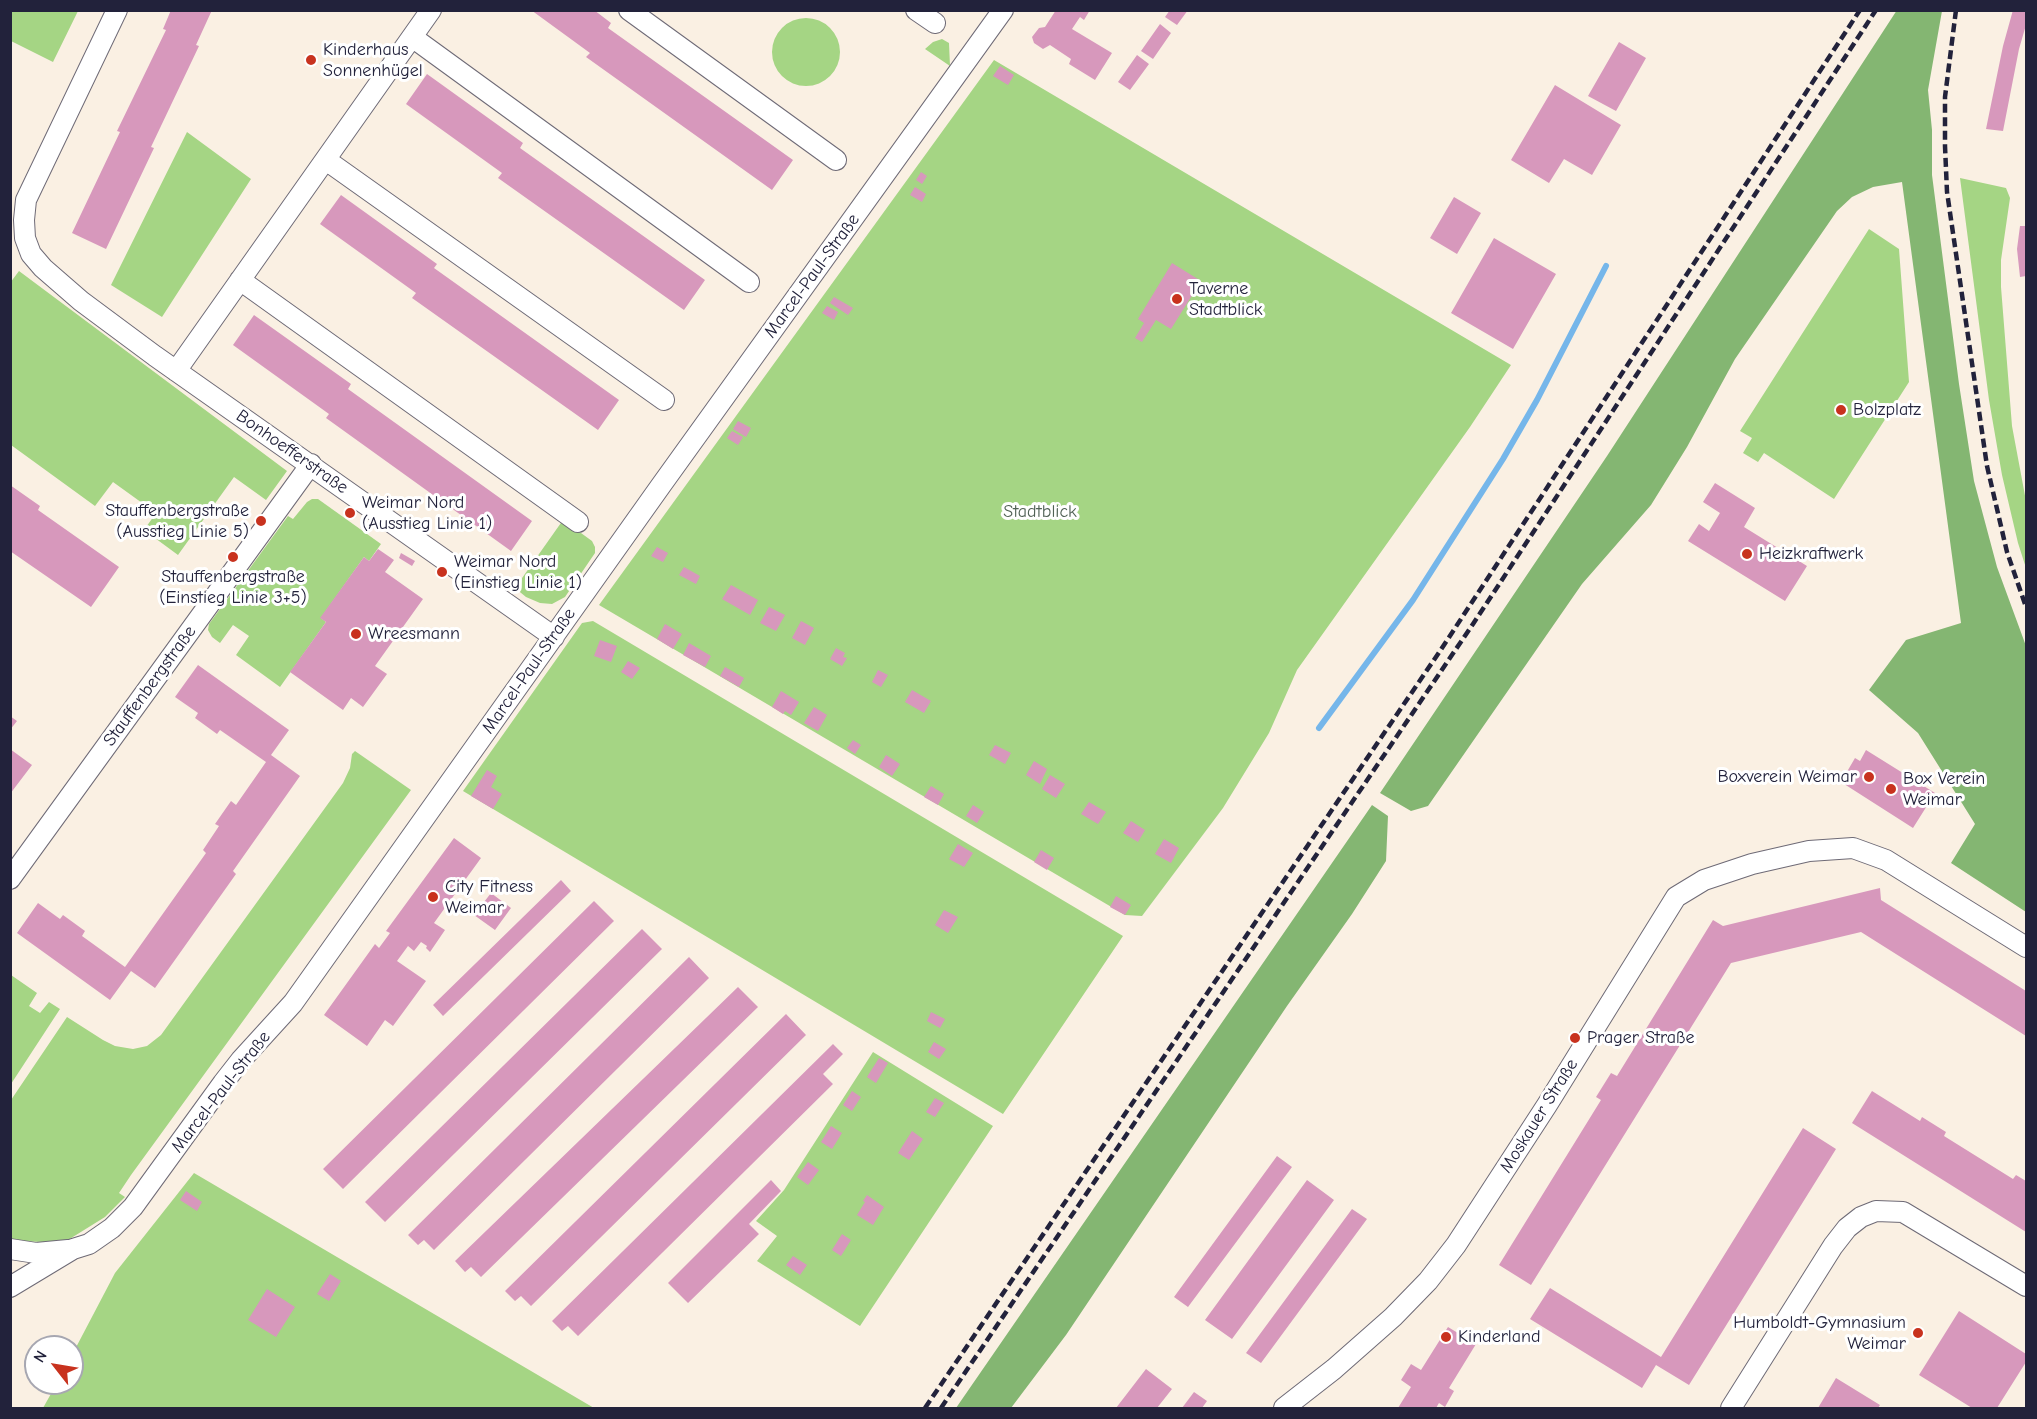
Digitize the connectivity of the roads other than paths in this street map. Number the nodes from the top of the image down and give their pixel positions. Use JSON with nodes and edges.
{"nodes":[{"id":1,"x":117,"y":10,"type":"edge"},
{"id":2,"x":431,"y":10,"type":"edge"},
{"id":3,"x":629,"y":10,"type":"edge"},
{"id":4,"x":915,"y":10,"type":"edge"},
{"id":5,"x":1003,"y":10,"type":"edge"},
{"id":6,"x":935,"y":23,"type":"dead end"},
{"id":7,"x":412,"y":37,"type":"junction"},
{"id":8,"x":327,"y":160,"type":"junction"},
{"id":9,"x":836,"y":160,"type":"dead end"},
{"id":10,"x":240,"y":280,"type":"junction"},
{"id":11,"x":749,"y":282,"type":"dead end"},
{"id":12,"x":176,"y":371,"type":"junction"},
{"id":13,"x":664,"y":400,"type":"dead end"},
{"id":14,"x":311,"y":464,"type":"junction"},
{"id":15,"x":578,"y":522,"type":"dead end"},
{"id":16,"x":554,"y":637,"type":"junction"},
{"id":17,"x":10,"y":879,"type":"edge"},
{"id":18,"x":2026,"y":947,"type":"edge"},
{"id":19,"x":74,"y":1249,"type":"junction"},
{"id":20,"x":10,"y":1250,"type":"edge"},
{"id":21,"x":2026,"y":1286,"type":"edge"},
{"id":22,"x":10,"y":1287,"type":"edge"},
{"id":23,"x":1284,"y":1408,"type":"edge"},
{"id":24,"x":1731,"y":1408,"type":"edge"}],
"edges":[{"from":1,"to":12,"type":"street","name":"Bonhoefferstraße"},
{"from":2,"to":7,"type":"street"},
{"from":3,"to":9,"type":"street"},
{"from":4,"to":6,"type":"street"},
{"from":5,"to":16,"type":"street","name":"Marcel-Paul-Straße"},
{"from":7,"to":8,"type":"street"},
{"from":7,"to":11,"type":"street"},
{"from":8,"to":10,"type":"street"},
{"from":8,"to":13,"type":"street"},
{"from":10,"to":12,"type":"street"},
{"from":10,"to":15,"type":"street"},
{"from":12,"to":14,"type":"street","name":"Bonhoefferstraße"},
{"from":14,"to":16,"type":"street","name":"Bonhoefferstraße"},
{"from":14,"to":17,"type":"street","name":"Stauffenbergstraße"},
{"from":16,"to":19,"type":"street","name":"Marcel-Paul-Straße"},
{"from":18,"to":23,"type":"street","name":"Moskauer Straße"},
{"from":19,"to":20,"type":"street","name":"Marcel-Paul-Straße"},
{"from":19,"to":22,"type":"street","name":"Marcel-Paul-Straße"},
{"from":21,"to":24,"type":"street"}]}
